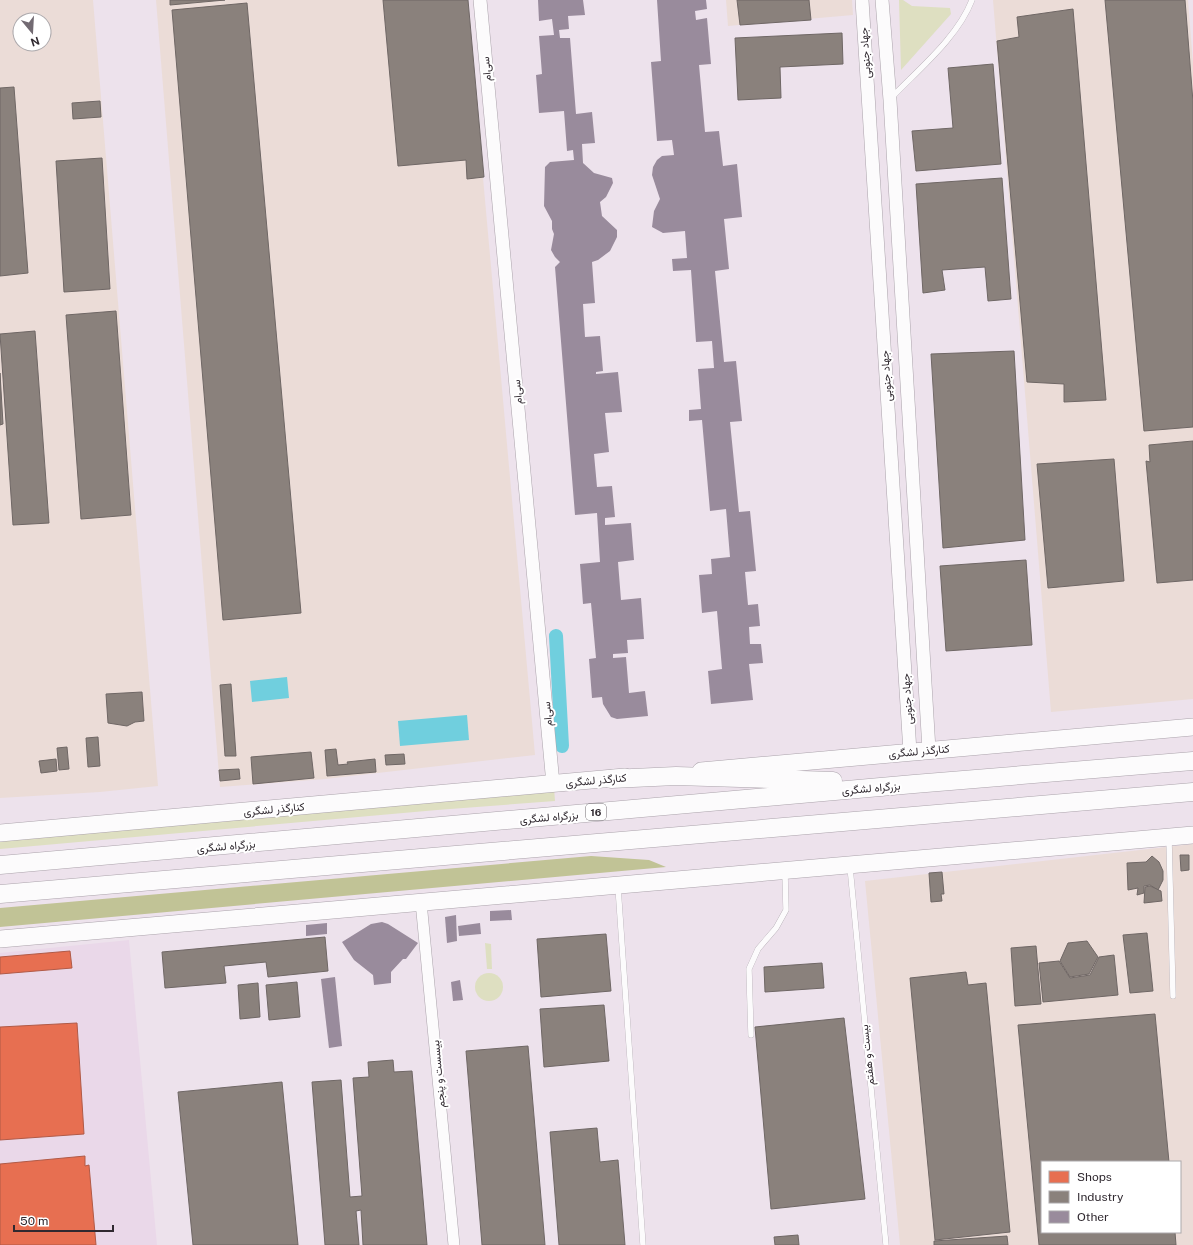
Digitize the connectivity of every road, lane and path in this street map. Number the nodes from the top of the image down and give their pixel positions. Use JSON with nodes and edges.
{"nodes":[{"id":1,"x":480,"y":0,"type":"edge"},
{"id":2,"x":862,"y":0,"type":"edge"},
{"id":3,"x":882,"y":0,"type":"edge"},
{"id":4,"x":972,"y":0,"type":"edge"},
{"id":5,"x":890,"y":100,"type":"junction"},
{"id":6,"x":1193,"y":727,"type":"edge"},
{"id":7,"x":930,"y":750,"type":"junction"},
{"id":8,"x":910,"y":752,"type":"junction"},
{"id":9,"x":1193,"y":761,"type":"edge"},
{"id":10,"x":611,"y":779,"type":"junction"},
{"id":11,"x":553,"y":784,"type":"junction"},
{"id":12,"x":914,"y":784,"type":"junction"},
{"id":13,"x":1193,"y":792,"type":"edge"},
{"id":14,"x":0,"y":833,"type":"edge"},
{"id":15,"x":1193,"y":835,"type":"edge"},
{"id":16,"x":1169,"y":837,"type":"junction"},
{"id":17,"x":0,"y":865,"type":"edge"},
{"id":18,"x":850,"y":865,"type":"junction"},
{"id":19,"x":785,"y":870,"type":"junction"},
{"id":20,"x":618,"y":885,"type":"junction"},
{"id":21,"x":0,"y":894,"type":"edge"},
{"id":22,"x":422,"y":902,"type":"junction"},
{"id":23,"x":0,"y":939,"type":"edge"},
{"id":24,"x":1173,"y":996,"type":"dead end"},
{"id":25,"x":751,"y":1035,"type":"dead end"},
{"id":26,"x":454,"y":1245,"type":"edge"},
{"id":27,"x":643,"y":1245,"type":"edge"},
{"id":28,"x":886,"y":1245,"type":"edge"}],
"edges":[{"from":1,"to":11,"type":"street","name":"سی‌ام"},
{"from":2,"to":8,"type":"street","name":"جهاد جنوبی"},
{"from":3,"to":5,"type":"street","name":"جهاد جنوبی"},
{"from":4,"to":5,"type":"lane"},
{"from":5,"to":7,"type":"street","name":"جهاد جنوبی"},
{"from":6,"to":7,"type":"main road","name":"کنارگذر لشگری"},
{"from":7,"to":8,"type":"main road","name":"کنارگذر لشگری"},
{"from":8,"to":10,"type":"main road","name":"کنارگذر لشگری"},
{"from":9,"to":12,"type":"highway","name":"بزرگراه لشگری","number":"16"},
{"from":10,"to":11,"type":"main road","name":"کنارگذر لشگری"},
{"from":10,"to":12,"type":"highway"},
{"from":11,"to":14,"type":"main road","name":"کنارگذر لشگری"},
{"from":12,"to":17,"type":"highway","name":"بزرگراه لشگری","number":"16"},
{"from":13,"to":21,"type":"highway"},
{"from":15,"to":16,"type":"main road"},
{"from":16,"to":18,"type":"main road"},
{"from":16,"to":24,"type":"lane"},
{"from":18,"to":19,"type":"main road"},
{"from":18,"to":28,"type":"lane","name":"بیست و هفتم"},
{"from":19,"to":20,"type":"main road"},
{"from":19,"to":25,"type":"lane"},
{"from":20,"to":22,"type":"main road"},
{"from":20,"to":27,"type":"lane"},
{"from":22,"to":23,"type":"main road"},
{"from":22,"to":26,"type":"street","name":"بیسست و پنجم"}]}
